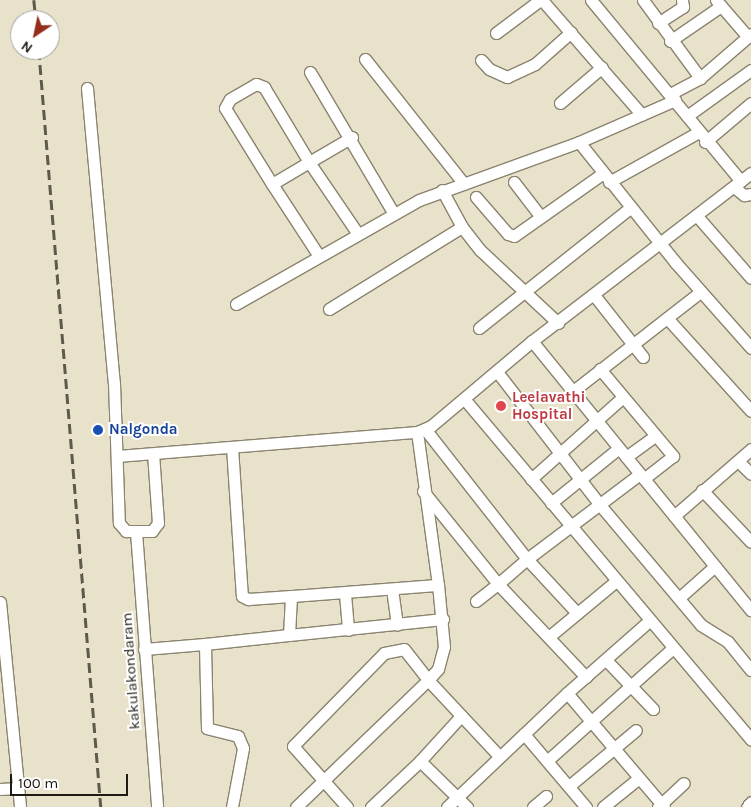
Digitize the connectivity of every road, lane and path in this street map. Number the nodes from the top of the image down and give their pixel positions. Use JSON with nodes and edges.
{"nodes":[{"id":1,"x":541,"y":0,"type":"edge"},
{"id":2,"x":591,"y":0,"type":"edge"},
{"id":3,"x":643,"y":0,"type":"edge"},
{"id":4,"x":682,"y":0,"type":"edge"},
{"id":5,"x":719,"y":3,"type":"edge"},
{"id":6,"x":658,"y":23,"type":"junction"},
{"id":7,"x":571,"y":32,"type":"junction"},
{"id":8,"x":496,"y":33,"type":"dead end"},
{"id":9,"x":749,"y":35,"type":"edge"},
{"id":10,"x":670,"y":41,"type":"junction"},
{"id":11,"x":365,"y":59,"type":"dead end"},
{"id":12,"x":481,"y":60,"type":"dead end"},
{"id":13,"x":602,"y":67,"type":"junction"},
{"id":14,"x":751,"y":70,"type":"edge"},
{"id":15,"x":310,"y":72,"type":"dead end"},
{"id":16,"x":700,"y":78,"type":"junction"},
{"id":17,"x":87,"y":88,"type":"dead end"},
{"id":18,"x":673,"y":97,"type":"junction"},
{"id":19,"x":560,"y":103,"type":"dead end"},
{"id":20,"x":751,"y":103,"type":"edge"},
{"id":21,"x":642,"y":115,"type":"junction"},
{"id":22,"x":687,"y":116,"type":"junction"},
{"id":23,"x":698,"y":132,"type":"junction"},
{"id":24,"x":352,"y":137,"type":"junction"},
{"id":25,"x":579,"y":142,"type":"junction"},
{"id":26,"x":705,"y":142,"type":"junction"},
{"id":27,"x":309,"y":162,"type":"junction"},
{"id":28,"x":751,"y":173,"type":"edge"},
{"id":29,"x":606,"y":178,"type":"junction"},
{"id":30,"x":514,"y":182,"type":"dead end"},
{"id":31,"x":272,"y":184,"type":"junction"},
{"id":32,"x":464,"y":184,"type":"junction"},
{"id":33,"x":738,"y":184,"type":"junction"},
{"id":34,"x":442,"y":190,"type":"junction"},
{"id":35,"x":751,"y":194,"type":"edge"},
{"id":36,"x":476,"y":197,"type":"dead end"},
{"id":37,"x":630,"y":208,"type":"junction"},
{"id":38,"x":394,"y":214,"type":"junction"},
{"id":39,"x":697,"y":216,"type":"junction"},
{"id":40,"x":541,"y":217,"type":"junction"},
{"id":41,"x":462,"y":227,"type":"junction"},
{"id":42,"x":358,"y":234,"type":"junction"},
{"id":43,"x":660,"y":244,"type":"junction"},
{"id":44,"x":319,"y":256,"type":"junction"},
{"id":45,"x":751,"y":278,"type":"edge"},
{"id":46,"x":526,"y":291,"type":"junction"},
{"id":47,"x":700,"y":292,"type":"junction"},
{"id":48,"x":594,"y":295,"type":"junction"},
{"id":49,"x":236,"y":304,"type":"dead end"},
{"id":50,"x":329,"y":309,"type":"dead end"},
{"id":51,"x":667,"y":318,"type":"junction"},
{"id":52,"x":558,"y":323,"type":"junction"},
{"id":53,"x":479,"y":328,"type":"dead end"},
{"id":54,"x":532,"y":342,"type":"junction"},
{"id":55,"x":633,"y":343,"type":"junction"},
{"id":56,"x":751,"y":348,"type":"edge"},
{"id":57,"x":643,"y":357,"type":"dead end"},
{"id":58,"x":600,"y":369,"type":"junction"},
{"id":59,"x":498,"y":373,"type":"junction"},
{"id":60,"x":572,"y":391,"type":"junction"},
{"id":61,"x":622,"y":397,"type":"junction"},
{"id":62,"x":466,"y":401,"type":"junction"},
{"id":63,"x":751,"y":411,"type":"edge"},
{"id":64,"x":595,"y":419,"type":"junction"},
{"id":65,"x":421,"y":430,"type":"junction"},
{"id":66,"x":655,"y":436,"type":"junction"},
{"id":67,"x":232,"y":447,"type":"junction"},
{"id":68,"x":751,"y":449,"type":"edge"},
{"id":69,"x":561,"y":452,"type":"junction"},
{"id":70,"x":622,"y":452,"type":"junction"},
{"id":71,"x":153,"y":454,"type":"junction"},
{"id":72,"x":117,"y":456,"type":"junction"},
{"id":73,"x":738,"y":461,"type":"junction"},
{"id":74,"x":751,"y":474,"type":"edge"},
{"id":75,"x":642,"y":477,"type":"junction"},
{"id":76,"x":580,"y":479,"type":"junction"},
{"id":77,"x":530,"y":480,"type":"junction"},
{"id":78,"x":702,"y":490,"type":"junction"},
{"id":79,"x":423,"y":491,"type":"junction"},
{"id":80,"x":551,"y":503,"type":"junction"},
{"id":81,"x":600,"y":505,"type":"junction"},
{"id":82,"x":674,"y":516,"type":"junction"},
{"id":83,"x":573,"y":528,"type":"junction"},
{"id":84,"x":136,"y":532,"type":"junction"},
{"id":85,"x":751,"y":542,"type":"edge"},
{"id":86,"x":528,"y":559,"type":"junction"},
{"id":87,"x":715,"y":566,"type":"junction"},
{"id":88,"x":616,"y":581,"type":"junction"},
{"id":89,"x":498,"y":584,"type":"junction"},
{"id":90,"x":438,"y":585,"type":"junction"},
{"id":91,"x":392,"y":589,"type":"junction"},
{"id":92,"x":345,"y":594,"type":"junction"},
{"id":93,"x":291,"y":596,"type":"junction"},
{"id":94,"x":679,"y":598,"type":"junction"},
{"id":95,"x":0,"y":602,"type":"edge"},
{"id":96,"x":476,"y":602,"type":"dead end"},
{"id":97,"x":751,"y":610,"type":"edge"},
{"id":98,"x":576,"y":613,"type":"junction"},
{"id":99,"x":443,"y":619,"type":"junction"},
{"id":100,"x":649,"y":621,"type":"junction"},
{"id":101,"x":397,"y":625,"type":"junction"},
{"id":102,"x":348,"y":630,"type":"junction"},
{"id":103,"x":289,"y":635,"type":"junction"},
{"id":104,"x":550,"y":635,"type":"junction"},
{"id":105,"x":205,"y":644,"type":"junction"},
{"id":106,"x":673,"y":648,"type":"junction"},
{"id":107,"x":144,"y":649,"type":"junction"},
{"id":108,"x":606,"y":660,"type":"junction"},
{"id":109,"x":751,"y":670,"type":"edge"},
{"id":110,"x":586,"y":677,"type":"junction"},
{"id":111,"x":428,"y":680,"type":"junction"},
{"id":112,"x":629,"y":686,"type":"junction"},
{"id":113,"x":567,"y":693,"type":"junction"},
{"id":114,"x":653,"y":709,"type":"dead end"},
{"id":115,"x":461,"y":716,"type":"junction"},
{"id":116,"x":592,"y":723,"type":"junction"},
{"id":117,"x":636,"y":730,"type":"dead end"},
{"id":118,"x":524,"y":734,"type":"junction"},
{"id":119,"x":751,"y":740,"type":"edge"},
{"id":120,"x":614,"y":749,"type":"junction"},
{"id":121,"x":499,"y":756,"type":"junction"},
{"id":122,"x":548,"y":760,"type":"junction"},
{"id":123,"x":420,"y":761,"type":"junction"},
{"id":124,"x":639,"y":778,"type":"junction"},
{"id":125,"x":322,"y":780,"type":"junction"},
{"id":126,"x":684,"y":783,"type":"dead end"},
{"id":127,"x":569,"y":786,"type":"junction"},
{"id":128,"x":18,"y":788,"type":"junction"},
{"id":129,"x":0,"y":789,"type":"edge"},
{"id":130,"x":546,"y":796,"type":"dead end"},
{"id":131,"x":458,"y":798,"type":"junction"},
{"id":132,"x":751,"y":802,"type":"edge"},
{"id":133,"x":661,"y":806,"type":"edge"},
{"id":134,"x":20,"y":807,"type":"edge"},
{"id":135,"x":157,"y":807,"type":"edge"},
{"id":136,"x":232,"y":807,"type":"edge"},
{"id":137,"x":296,"y":807,"type":"edge"},
{"id":138,"x":347,"y":807,"type":"edge"},
{"id":139,"x":371,"y":807,"type":"edge"},
{"id":140,"x":447,"y":807,"type":"edge"},
{"id":141,"x":467,"y":807,"type":"edge"},
{"id":142,"x":533,"y":807,"type":"edge"},
{"id":143,"x":586,"y":807,"type":"edge"},
{"id":144,"x":603,"y":807,"type":"edge"},
{"id":145,"x":747,"y":807,"type":"edge"}],
"edges":[{"from":1,"to":7,"type":"street"},
{"from":1,"to":8,"type":"street"},
{"from":2,"to":18,"type":"street"},
{"from":3,"to":6,"type":"street"},
{"from":4,"to":6,"type":"street"},
{"from":5,"to":9,"type":"street"},
{"from":5,"to":10,"type":"street"},
{"from":6,"to":10,"type":"street"},
{"from":7,"to":12,"type":"street"},
{"from":7,"to":13,"type":"street"},
{"from":9,"to":16,"type":"street"},
{"from":10,"to":16,"type":"street"},
{"from":11,"to":32,"type":"street"},
{"from":13,"to":19,"type":"street"},
{"from":13,"to":21,"type":"street"},
{"from":14,"to":22,"type":"street"},
{"from":15,"to":24,"type":"street"},
{"from":16,"to":18,"type":"street"},
{"from":17,"to":72,"type":"street"},
{"from":18,"to":21,"type":"street"},
{"from":18,"to":22,"type":"street"},
{"from":20,"to":26,"type":"street"},
{"from":21,"to":25,"type":"street"},
{"from":22,"to":23,"type":"street"},
{"from":23,"to":26,"type":"street"},
{"from":23,"to":29,"type":"street"},
{"from":24,"to":27,"type":"street"},
{"from":24,"to":38,"type":"street"},
{"from":25,"to":29,"type":"street"},
{"from":25,"to":32,"type":"street"},
{"from":26,"to":33,"type":"street"},
{"from":27,"to":31,"type":"street"},
{"from":27,"to":31,"type":"street"},
{"from":27,"to":42,"type":"street"},
{"from":28,"to":33,"type":"street"},
{"from":29,"to":37,"type":"street"},
{"from":29,"to":40,"type":"street"},
{"from":30,"to":40,"type":"street"},
{"from":31,"to":44,"type":"street"},
{"from":32,"to":34,"type":"street"},
{"from":33,"to":35,"type":"street"},
{"from":33,"to":39,"type":"street"},
{"from":34,"to":38,"type":"street"},
{"from":34,"to":41,"type":"street"},
{"from":36,"to":40,"type":"street"},
{"from":37,"to":43,"type":"street"},
{"from":37,"to":46,"type":"street"},
{"from":38,"to":42,"type":"street"},
{"from":39,"to":43,"type":"street"},
{"from":39,"to":45,"type":"street"},
{"from":41,"to":46,"type":"street"},
{"from":41,"to":50,"type":"street"},
{"from":42,"to":44,"type":"street"},
{"from":43,"to":47,"type":"street"},
{"from":43,"to":48,"type":"street"},
{"from":44,"to":49,"type":"street"},
{"from":46,"to":52,"type":"street"},
{"from":46,"to":53,"type":"street"},
{"from":47,"to":51,"type":"street"},
{"from":47,"to":56,"type":"street"},
{"from":48,"to":52,"type":"street"},
{"from":48,"to":55,"type":"street"},
{"from":51,"to":55,"type":"street"},
{"from":51,"to":63,"type":"street"},
{"from":52,"to":54,"type":"street"},
{"from":54,"to":59,"type":"street"},
{"from":54,"to":60,"type":"street"},
{"from":55,"to":57,"type":"street"},
{"from":55,"to":58,"type":"street"},
{"from":58,"to":60,"type":"street"},
{"from":58,"to":61,"type":"street"},
{"from":59,"to":62,"type":"street"},
{"from":59,"to":69,"type":"street"},
{"from":60,"to":64,"type":"street"},
{"from":61,"to":64,"type":"street"},
{"from":61,"to":66,"type":"street"},
{"from":62,"to":65,"type":"street"},
{"from":62,"to":77,"type":"street"},
{"from":64,"to":69,"type":"street"},
{"from":64,"to":70,"type":"street"},
{"from":65,"to":67,"type":"street"},
{"from":65,"to":79,"type":"street"},
{"from":65,"to":86,"type":"street"},
{"from":66,"to":70,"type":"street"},
{"from":66,"to":75,"type":"street"},
{"from":67,"to":71,"type":"street"},
{"from":67,"to":93,"type":"street"},
{"from":68,"to":73,"type":"street"},
{"from":69,"to":76,"type":"street"},
{"from":69,"to":77,"type":"street"},
{"from":70,"to":75,"type":"street"},
{"from":70,"to":76,"type":"street"},
{"from":71,"to":72,"type":"street"},
{"from":71,"to":84,"type":"street"},
{"from":72,"to":84,"type":"street"},
{"from":73,"to":74,"type":"street"},
{"from":73,"to":78,"type":"street"},
{"from":75,"to":81,"type":"street"},
{"from":75,"to":82,"type":"street"},
{"from":76,"to":80,"type":"street"},
{"from":76,"to":81,"type":"street"},
{"from":77,"to":80,"type":"street"},
{"from":78,"to":82,"type":"street"},
{"from":78,"to":85,"type":"street"},
{"from":79,"to":89,"type":"street"},
{"from":79,"to":90,"type":"street"},
{"from":80,"to":83,"type":"street"},
{"from":81,"to":83,"type":"street"},
{"from":81,"to":94,"type":"street"},
{"from":82,"to":87,"type":"street"},
{"from":83,"to":86,"type":"street"},
{"from":83,"to":88,"type":"street"},
{"from":84,"to":107,"type":"street","name":"kakulakondaram"},
{"from":86,"to":89,"type":"street"},
{"from":86,"to":98,"type":"street"},
{"from":87,"to":94,"type":"street"},
{"from":87,"to":97,"type":"street"},
{"from":88,"to":98,"type":"street"},
{"from":88,"to":100,"type":"street"},
{"from":89,"to":96,"type":"street"},
{"from":89,"to":104,"type":"street"},
{"from":90,"to":91,"type":"street"},
{"from":90,"to":99,"type":"street"},
{"from":91,"to":92,"type":"street"},
{"from":91,"to":101,"type":"street"},
{"from":92,"to":93,"type":"street"},
{"from":92,"to":102,"type":"street"},
{"from":93,"to":103,"type":"street"},
{"from":94,"to":109,"type":"street"},
{"from":95,"to":128,"type":"street"},
{"from":98,"to":104,"type":"street"},
{"from":99,"to":101,"type":"street"},
{"from":99,"to":111,"type":"street"},
{"from":100,"to":106,"type":"street"},
{"from":100,"to":108,"type":"street"},
{"from":101,"to":102,"type":"street"},
{"from":102,"to":103,"type":"street"},
{"from":103,"to":105,"type":"street"},
{"from":104,"to":110,"type":"street"},
{"from":105,"to":107,"type":"street"},
{"from":105,"to":136,"type":"street"},
{"from":106,"to":112,"type":"street"},
{"from":106,"to":119,"type":"street"},
{"from":107,"to":135,"type":"street","name":"kakulakondaram"},
{"from":108,"to":110,"type":"street"},
{"from":108,"to":112,"type":"street"},
{"from":110,"to":113,"type":"street"},
{"from":111,"to":115,"type":"street"},
{"from":111,"to":125,"type":"street"},
{"from":111,"to":125,"type":"street"},
{"from":112,"to":114,"type":"street"},
{"from":112,"to":116,"type":"street"},
{"from":113,"to":116,"type":"street"},
{"from":113,"to":118,"type":"street"},
{"from":115,"to":121,"type":"street"},
{"from":115,"to":123,"type":"street"},
{"from":116,"to":120,"type":"street"},
{"from":116,"to":122,"type":"street"},
{"from":117,"to":120,"type":"street"},
{"from":118,"to":121,"type":"street"},
{"from":118,"to":122,"type":"street"},
{"from":120,"to":124,"type":"street"},
{"from":120,"to":127,"type":"street"},
{"from":121,"to":131,"type":"street"},
{"from":122,"to":127,"type":"street"},
{"from":123,"to":131,"type":"street"},
{"from":123,"to":139,"type":"street"},
{"from":124,"to":133,"type":"street"},
{"from":124,"to":144,"type":"street"},
{"from":125,"to":137,"type":"street"},
{"from":125,"to":138,"type":"street"},
{"from":126,"to":133,"type":"street"},
{"from":127,"to":143,"type":"street"},
{"from":128,"to":129,"type":"street"},
{"from":128,"to":134,"type":"street"},
{"from":130,"to":142,"type":"street"},
{"from":131,"to":140,"type":"street"},
{"from":131,"to":141,"type":"street"},
{"from":132,"to":145,"type":"street"}]}
